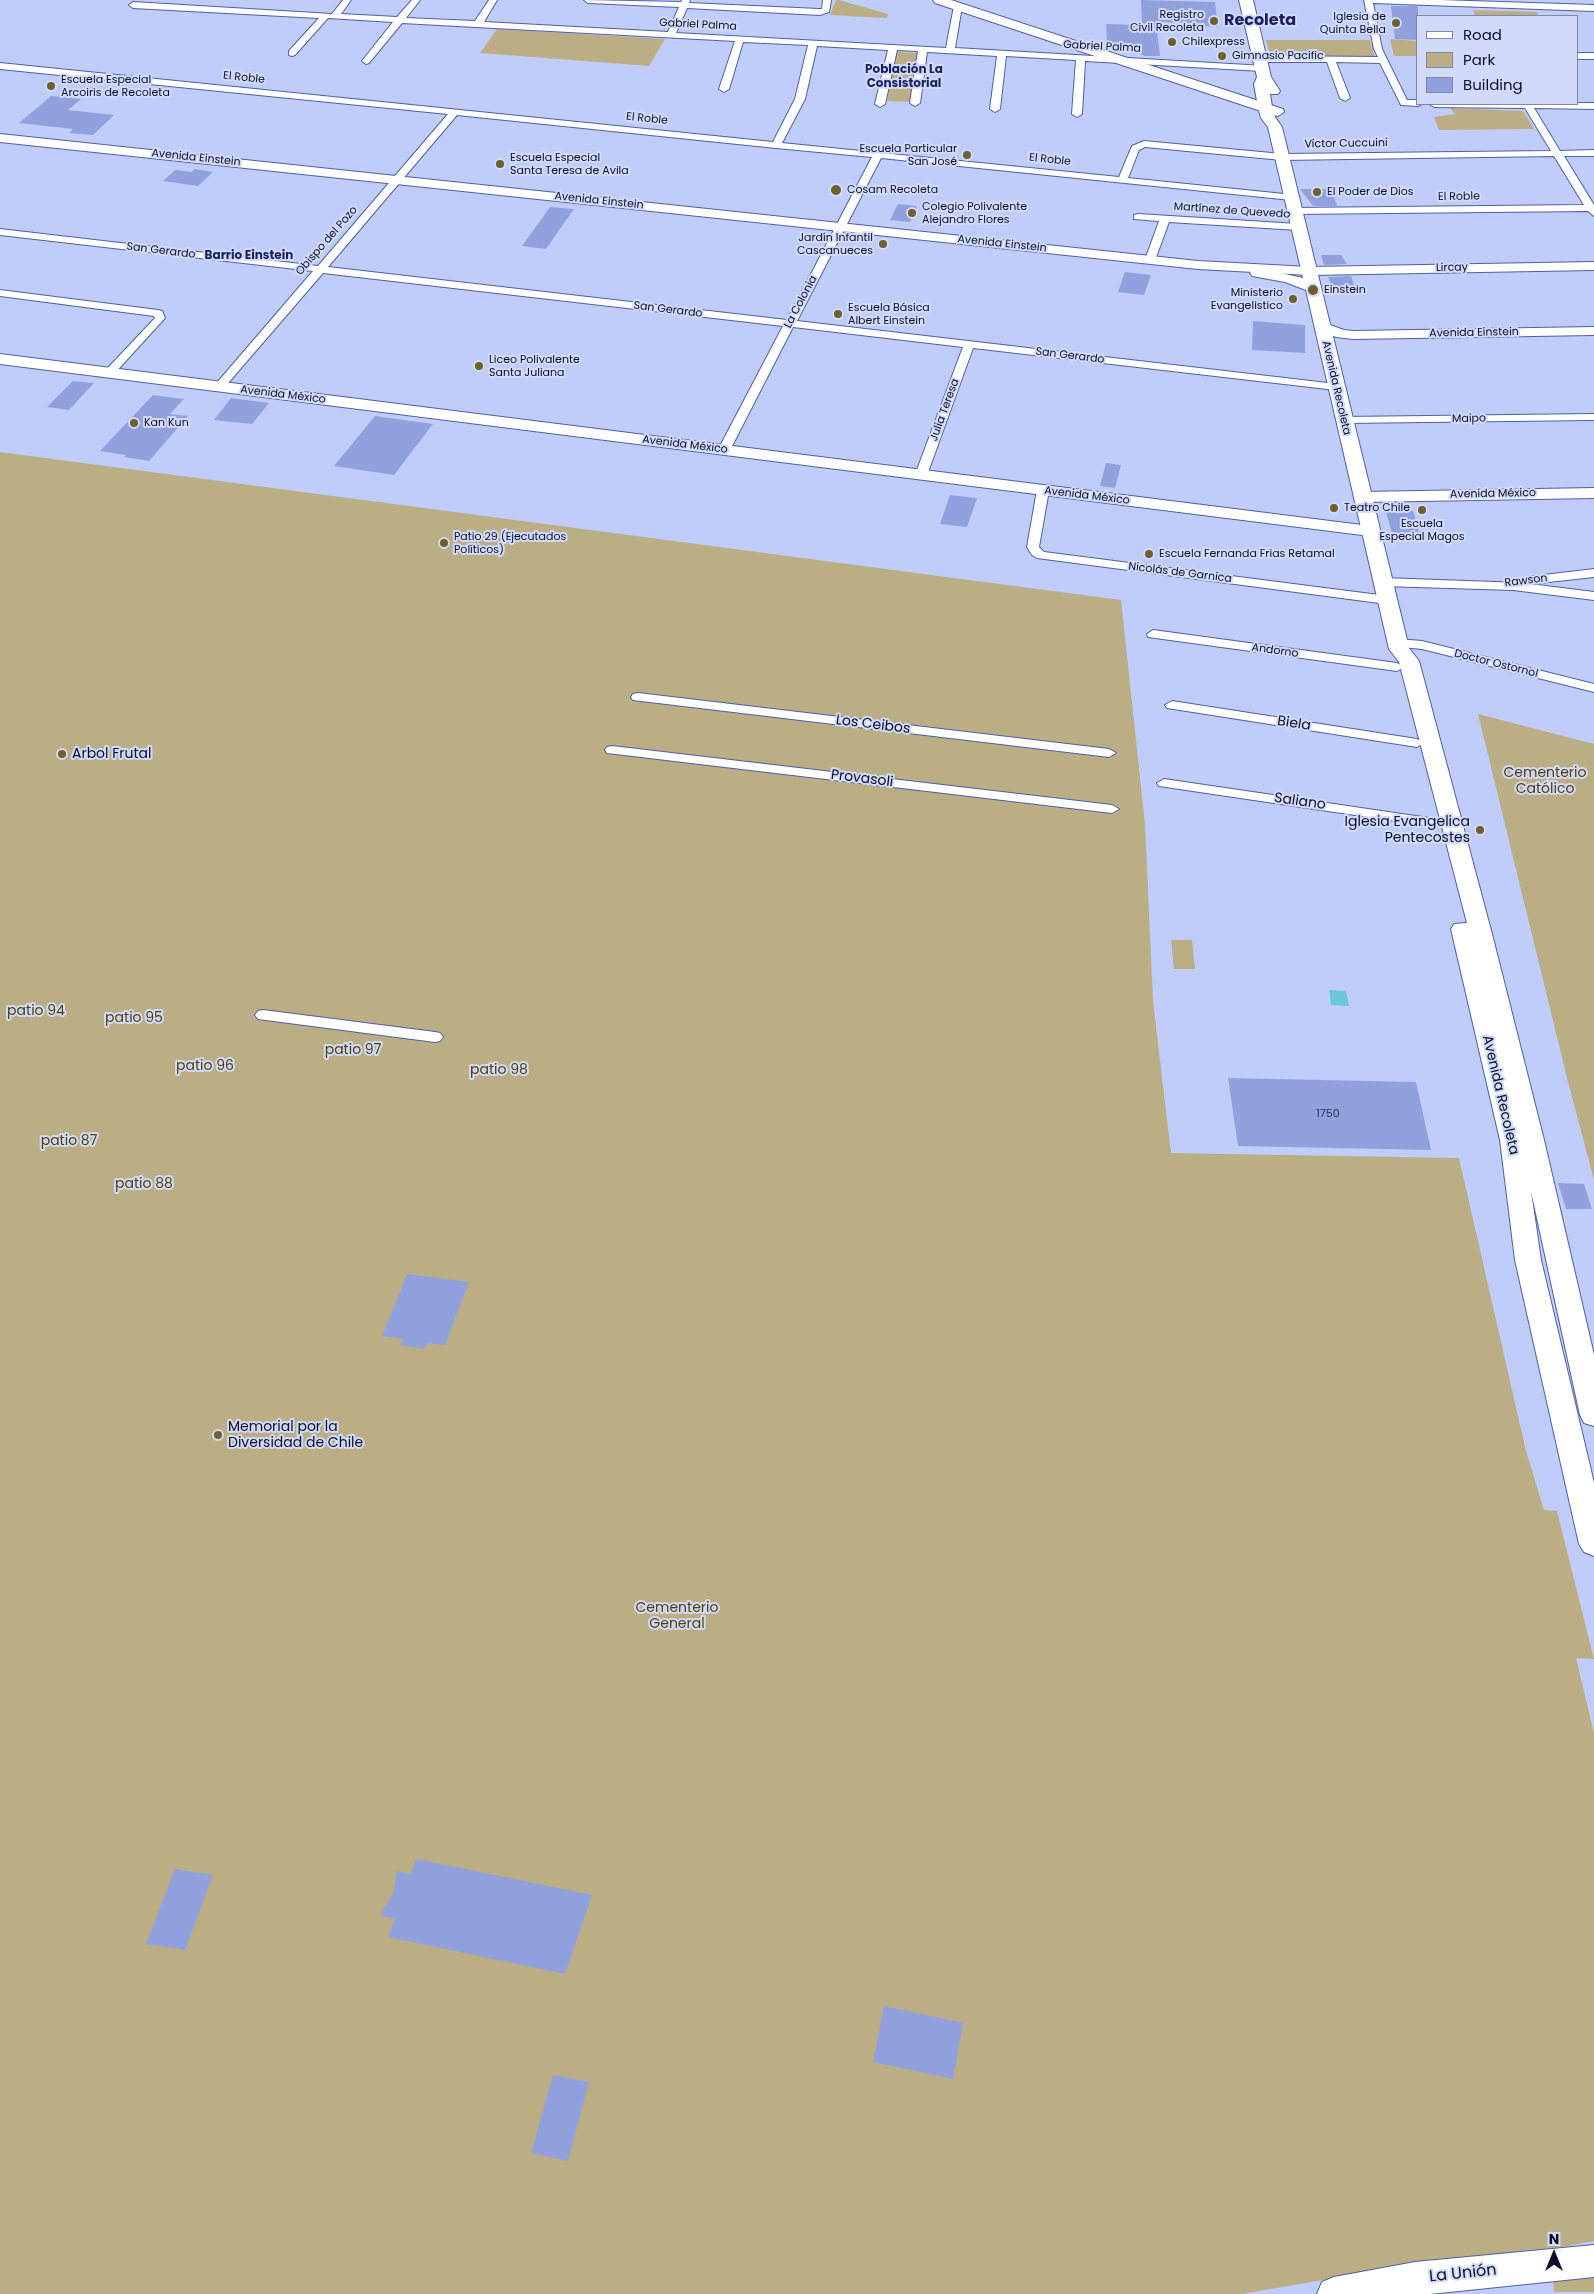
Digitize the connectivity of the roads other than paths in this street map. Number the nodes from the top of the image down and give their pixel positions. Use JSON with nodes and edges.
{"nodes":[{"id":1,"x":347,"y":0,"type":"edge"},
{"id":2,"x":416,"y":0,"type":"edge"},
{"id":3,"x":493,"y":0,"type":"edge"},
{"id":4,"x":588,"y":0,"type":"edge"},
{"id":5,"x":608,"y":0,"type":"edge"},
{"id":6,"x":827,"y":0,"type":"edge"},
{"id":7,"x":939,"y":0,"type":"edge"},
{"id":8,"x":1246,"y":0,"type":"edge"},
{"id":9,"x":1368,"y":0,"type":"edge"},
{"id":10,"x":685,"y":3,"type":"edge"},
{"id":11,"x":1542,"y":3,"type":"edge"},
{"id":12,"x":132,"y":5,"type":"dead end"},
{"id":13,"x":958,"y":6,"type":"junction"},
{"id":14,"x":1594,"y":8,"type":"edge"},
{"id":15,"x":1547,"y":15,"type":"edge"},
{"id":16,"x":330,"y":16,"type":"junction"},
{"id":17,"x":400,"y":20,"type":"junction"},
{"id":18,"x":478,"y":24,"type":"junction"},
{"id":19,"x":671,"y":34,"type":"junction"},
{"id":20,"x":740,"y":38,"type":"junction"},
{"id":21,"x":813,"y":42,"type":"junction"},
{"id":22,"x":893,"y":47,"type":"junction"},
{"id":23,"x":923,"y":48,"type":"junction"},
{"id":24,"x":950,"y":50,"type":"junction"},
{"id":25,"x":292,"y":53,"type":"dead end"},
{"id":26,"x":1002,"y":53,"type":"junction"},
{"id":27,"x":1579,"y":56,"type":"edge"},
{"id":28,"x":1594,"y":56,"type":"edge"},
{"id":29,"x":1081,"y":57,"type":"junction"},
{"id":30,"x":1118,"y":59,"type":"junction"},
{"id":31,"x":1331,"y":60,"type":"junction"},
{"id":32,"x":1384,"y":60,"type":"junction"},
{"id":33,"x":366,"y":61,"type":"dead end"},
{"id":34,"x":0,"y":66,"type":"edge"},
{"id":35,"x":1262,"y":68,"type":"junction"},
{"id":36,"x":724,"y":89,"type":"dead end"},
{"id":37,"x":1344,"y":98,"type":"dead end"},
{"id":38,"x":915,"y":103,"type":"dead end"},
{"id":39,"x":1416,"y":103,"type":"edge"},
{"id":40,"x":880,"y":104,"type":"dead end"},
{"id":41,"x":1484,"y":105,"type":"edge"},
{"id":42,"x":1534,"y":106,"type":"edge"},
{"id":43,"x":1594,"y":106,"type":"edge"},
{"id":44,"x":995,"y":109,"type":"dead end"},
{"id":45,"x":1272,"y":109,"type":"junction"},
{"id":46,"x":454,"y":112,"type":"junction"},
{"id":47,"x":1077,"y":114,"type":"dead end"},
{"id":48,"x":0,"y":138,"type":"edge"},
{"id":49,"x":776,"y":144,"type":"junction"},
{"id":50,"x":1594,"y":153,"type":"edge"},
{"id":51,"x":1557,"y":154,"type":"junction"},
{"id":52,"x":878,"y":155,"type":"junction"},
{"id":53,"x":1282,"y":157,"type":"junction"},
{"id":54,"x":397,"y":180,"type":"junction"},
{"id":55,"x":1122,"y":180,"type":"junction"},
{"id":56,"x":1292,"y":204,"type":"junction"},
{"id":57,"x":1593,"y":209,"type":"edge"},
{"id":58,"x":1138,"y":217,"type":"dead end"},
{"id":59,"x":1165,"y":219,"type":"junction"},
{"id":60,"x":841,"y":226,"type":"junction"},
{"id":61,"x":1298,"y":227,"type":"junction"},
{"id":62,"x":0,"y":232,"type":"edge"},
{"id":63,"x":1150,"y":260,"type":"junction"},
{"id":64,"x":1198,"y":265,"type":"junction"},
{"id":65,"x":1594,"y":266,"type":"edge"},
{"id":66,"x":320,"y":269,"type":"junction"},
{"id":67,"x":1309,"y":271,"type":"junction"},
{"id":68,"x":1258,"y":273,"type":"junction"},
{"id":69,"x":1313,"y":288,"type":"junction"},
{"id":70,"x":0,"y":293,"type":"edge"},
{"id":71,"x":790,"y":324,"type":"junction"},
{"id":72,"x":1322,"y":326,"type":"junction"},
{"id":73,"x":1594,"y":331,"type":"edge"},
{"id":74,"x":1353,"y":335,"type":"junction"},
{"id":75,"x":1326,"y":343,"type":"junction"},
{"id":76,"x":969,"y":345,"type":"junction"},
{"id":77,"x":0,"y":359,"type":"edge"},
{"id":78,"x":109,"y":373,"type":"junction"},
{"id":79,"x":219,"y":387,"type":"junction"},
{"id":80,"x":1336,"y":387,"type":"junction"},
{"id":81,"x":1594,"y":417,"type":"edge"},
{"id":82,"x":1344,"y":420,"type":"junction"},
{"id":83,"x":724,"y":450,"type":"junction"},
{"id":84,"x":922,"y":475,"type":"junction"},
{"id":85,"x":1043,"y":490,"type":"junction"},
{"id":86,"x":1594,"y":493,"type":"edge"},
{"id":87,"x":1362,"y":496,"type":"junction"},
{"id":88,"x":1370,"y":531,"type":"junction"},
{"id":89,"x":1594,"y":573,"type":"edge"},
{"id":90,"x":1557,"y":578,"type":"junction"},
{"id":91,"x":1495,"y":585,"type":"junction"},
{"id":92,"x":1385,"y":591,"type":"junction"},
{"id":93,"x":1561,"y":592,"type":"junction"},
{"id":94,"x":1594,"y":596,"type":"edge"},
{"id":95,"x":1153,"y":634,"type":"dead end"},
{"id":96,"x":1398,"y":653,"type":"junction"},
{"id":97,"x":1594,"y":688,"type":"edge"},
{"id":98,"x":638,"y":697,"type":"dead end"},
{"id":99,"x":1172,"y":705,"type":"dead end"},
{"id":100,"x":1416,"y":743,"type":"junction"},
{"id":101,"x":612,"y":750,"type":"dead end"},
{"id":102,"x":1109,"y":753,"type":"dead end"},
{"id":103,"x":1164,"y":783,"type":"dead end"},
{"id":104,"x":1112,"y":809,"type":"dead end"},
{"id":105,"x":1436,"y":822,"type":"junction"},
{"id":106,"x":262,"y":1015,"type":"dead end"},
{"id":107,"x":435,"y":1037,"type":"dead end"},
{"id":108,"x":1594,"y":1415,"type":"edge"},
{"id":109,"x":1588,"y":1492,"type":"edge"},
{"id":110,"x":1594,"y":1544,"type":"edge"},
{"id":111,"x":1594,"y":2261,"type":"edge"},
{"id":112,"x":1334,"y":2294,"type":"edge"}],
"edges":[{"from":1,"to":16,"type":"street"},
{"from":2,"to":17,"type":"street"},
{"from":3,"to":18,"type":"street"},
{"from":4,"to":5,"type":"street"},
{"from":5,"to":10,"type":"street"},
{"from":6,"to":10,"type":"street"},
{"from":7,"to":13,"type":"main road"},
{"from":8,"to":35,"type":"main road","name":"Avenida Recoleta"},
{"from":9,"to":11,"type":"street"},
{"from":9,"to":32,"type":"street"},
{"from":10,"to":19,"type":"street"},
{"from":11,"to":14,"type":"street"},
{"from":11,"to":15,"type":"street"},
{"from":12,"to":16,"type":"street","name":"Gabriel Palma"},
{"from":13,"to":24,"type":"street"},
{"from":13,"to":30,"type":"main road"},
{"from":16,"to":17,"type":"street","name":"Gabriel Palma"},
{"from":16,"to":25,"type":"street"},
{"from":17,"to":18,"type":"street","name":"Gabriel Palma"},
{"from":17,"to":33,"type":"street"},
{"from":18,"to":19,"type":"street","name":"Gabriel Palma"},
{"from":19,"to":20,"type":"street","name":"Gabriel Palma"},
{"from":20,"to":21,"type":"street","name":"Gabriel Palma"},
{"from":20,"to":36,"type":"street"},
{"from":21,"to":22,"type":"street","name":"Gabriel Palma"},
{"from":21,"to":49,"type":"street"},
{"from":22,"to":23,"type":"street","name":"Gabriel Palma"},
{"from":22,"to":40,"type":"street"},
{"from":23,"to":24,"type":"street","name":"Gabriel Palma"},
{"from":23,"to":38,"type":"street"},
{"from":24,"to":26,"type":"street","name":"Gabriel Palma"},
{"from":26,"to":29,"type":"street","name":"Gabriel Palma"},
{"from":26,"to":44,"type":"street"},
{"from":27,"to":28,"type":"street"},
{"from":29,"to":30,"type":"street","name":"Gabriel Palma"},
{"from":29,"to":47,"type":"street"},
{"from":30,"to":35,"type":"street","name":"Gabriel Palma"},
{"from":30,"to":45,"type":"main road"},
{"from":31,"to":32,"type":"street","name":"Gabriel Palma"},
{"from":31,"to":35,"type":"street","name":"Gabriel Palma"},
{"from":31,"to":37,"type":"street"},
{"from":32,"to":39,"type":"street"},
{"from":34,"to":46,"type":"street","name":"El Roble"},
{"from":35,"to":45,"type":"main road","name":"Avenida Recoleta"},
{"from":41,"to":42,"type":"street"},
{"from":42,"to":43,"type":"street"},
{"from":42,"to":51,"type":"street"},
{"from":45,"to":53,"type":"main road","name":"Avenida Recoleta"},
{"from":46,"to":49,"type":"street","name":"El Roble"},
{"from":46,"to":54,"type":"street","name":"Obispo del Pozo"},
{"from":48,"to":54,"type":"main road","name":"Avenida Einstein"},
{"from":49,"to":52,"type":"street","name":"El Roble"},
{"from":50,"to":51,"type":"street","name":"Víctor Cuccuini"},
{"from":51,"to":53,"type":"street","name":"Víctor Cuccuini"},
{"from":51,"to":57,"type":"street"},
{"from":52,"to":55,"type":"street","name":"El Roble"},
{"from":52,"to":60,"type":"street","name":"La Colonia"},
{"from":53,"to":55,"type":"street","name":"Víctor Cuccuini"},
{"from":53,"to":56,"type":"main road","name":"Avenida Recoleta"},
{"from":54,"to":60,"type":"main road","name":"Avenida Einstein"},
{"from":54,"to":66,"type":"street","name":"Obispo del Pozo"},
{"from":55,"to":56,"type":"street","name":"El Roble"},
{"from":56,"to":57,"type":"street","name":"El Roble"},
{"from":56,"to":61,"type":"main road","name":"Avenida Recoleta"},
{"from":58,"to":59,"type":"street","name":"Martínez de Quevedo"},
{"from":59,"to":61,"type":"street","name":"Martínez de Quevedo"},
{"from":59,"to":63,"type":"street","name":"Martínez de Quevedo"},
{"from":60,"to":63,"type":"main road","name":"Avenida Einstein"},
{"from":60,"to":71,"type":"street","name":"La Colonia"},
{"from":61,"to":67,"type":"main road","name":"Avenida Recoleta"},
{"from":62,"to":66,"type":"street","name":"San Gerardo"},
{"from":63,"to":64,"type":"main road","name":"Avenida Einstein"},
{"from":64,"to":67,"type":"main road","name":"Avenida Einstein"},
{"from":64,"to":68,"type":"main road","name":"Avenida Einstein"},
{"from":65,"to":67,"type":"main road","name":"Lircay"},
{"from":66,"to":71,"type":"street","name":"San Gerardo"},
{"from":66,"to":79,"type":"street","name":"Obispo del Pozo"},
{"from":67,"to":68,"type":"main road","name":"Avenida Einstein"},
{"from":67,"to":69,"type":"main road","name":"Avenida Recoleta"},
{"from":68,"to":69,"type":"main road"},
{"from":69,"to":72,"type":"main road","name":"Avenida Recoleta"},
{"from":70,"to":78,"type":"street"},
{"from":71,"to":76,"type":"street","name":"San Gerardo"},
{"from":71,"to":83,"type":"street","name":"La Colonia"},
{"from":72,"to":74,"type":"main road","name":"Avenida Einstein"},
{"from":72,"to":75,"type":"main road","name":"Avenida Recoleta"},
{"from":73,"to":74,"type":"main road","name":"Avenida Einstein"},
{"from":74,"to":75,"type":"main road","name":"Avenida Einstein"},
{"from":75,"to":80,"type":"main road","name":"Avenida Recoleta"},
{"from":76,"to":80,"type":"street","name":"San Gerardo"},
{"from":76,"to":84,"type":"street","name":"Julia Teresa"},
{"from":77,"to":78,"type":"main road","name":"Avenida México"},
{"from":78,"to":79,"type":"main road","name":"Avenida México"},
{"from":79,"to":83,"type":"main road","name":"Avenida México"},
{"from":80,"to":82,"type":"main road","name":"Avenida Recoleta"},
{"from":81,"to":82,"type":"street","name":"Maipo"},
{"from":82,"to":87,"type":"main road","name":"Avenida Recoleta"},
{"from":83,"to":84,"type":"main road","name":"Avenida México"},
{"from":84,"to":85,"type":"main road","name":"Avenida México"},
{"from":85,"to":88,"type":"main road","name":"Avenida México"},
{"from":85,"to":92,"type":"street","name":"Nicolás de Garnica"},
{"from":86,"to":87,"type":"main road","name":"Avenida México"},
{"from":87,"to":88,"type":"main road","name":"Avenida Recoleta"},
{"from":88,"to":92,"type":"main road","name":"Avenida Recoleta"},
{"from":89,"to":90,"type":"street","name":"Rawson"},
{"from":90,"to":91,"type":"street","name":"Rawson"},
{"from":90,"to":93,"type":"street","name":"Rawson"},
{"from":91,"to":92,"type":"street","name":"Nicolás de Garnica"},
{"from":91,"to":93,"type":"street","name":"Nicolás de Garnica"},
{"from":92,"to":96,"type":"main road","name":"Avenida Recoleta"},
{"from":93,"to":94,"type":"street","name":"Nicolás de Garnica"},
{"from":95,"to":96,"type":"street","name":"Andorno"},
{"from":96,"to":97,"type":"street","name":"Doctor Ostornol"},
{"from":96,"to":100,"type":"main road","name":"Avenida Recoleta"},
{"from":96,"to":108,"type":"main road","name":"Avenida Recoleta"},
{"from":98,"to":102,"type":"street","name":"Los Ceibos"},
{"from":99,"to":100,"type":"street","name":"Biela"},
{"from":100,"to":105,"type":"main road","name":"Avenida Recoleta"},
{"from":101,"to":104,"type":"street","name":"Provasoli"},
{"from":103,"to":105,"type":"street","name":"Saliano"},
{"from":105,"to":109,"type":"main road","name":"Avenida Recoleta"},
{"from":106,"to":107,"type":"street"},
{"from":109,"to":110,"type":"main road","name":"Avenida Recoleta"},
{"from":111,"to":112,"type":"main road","name":"La Unión"}]}
